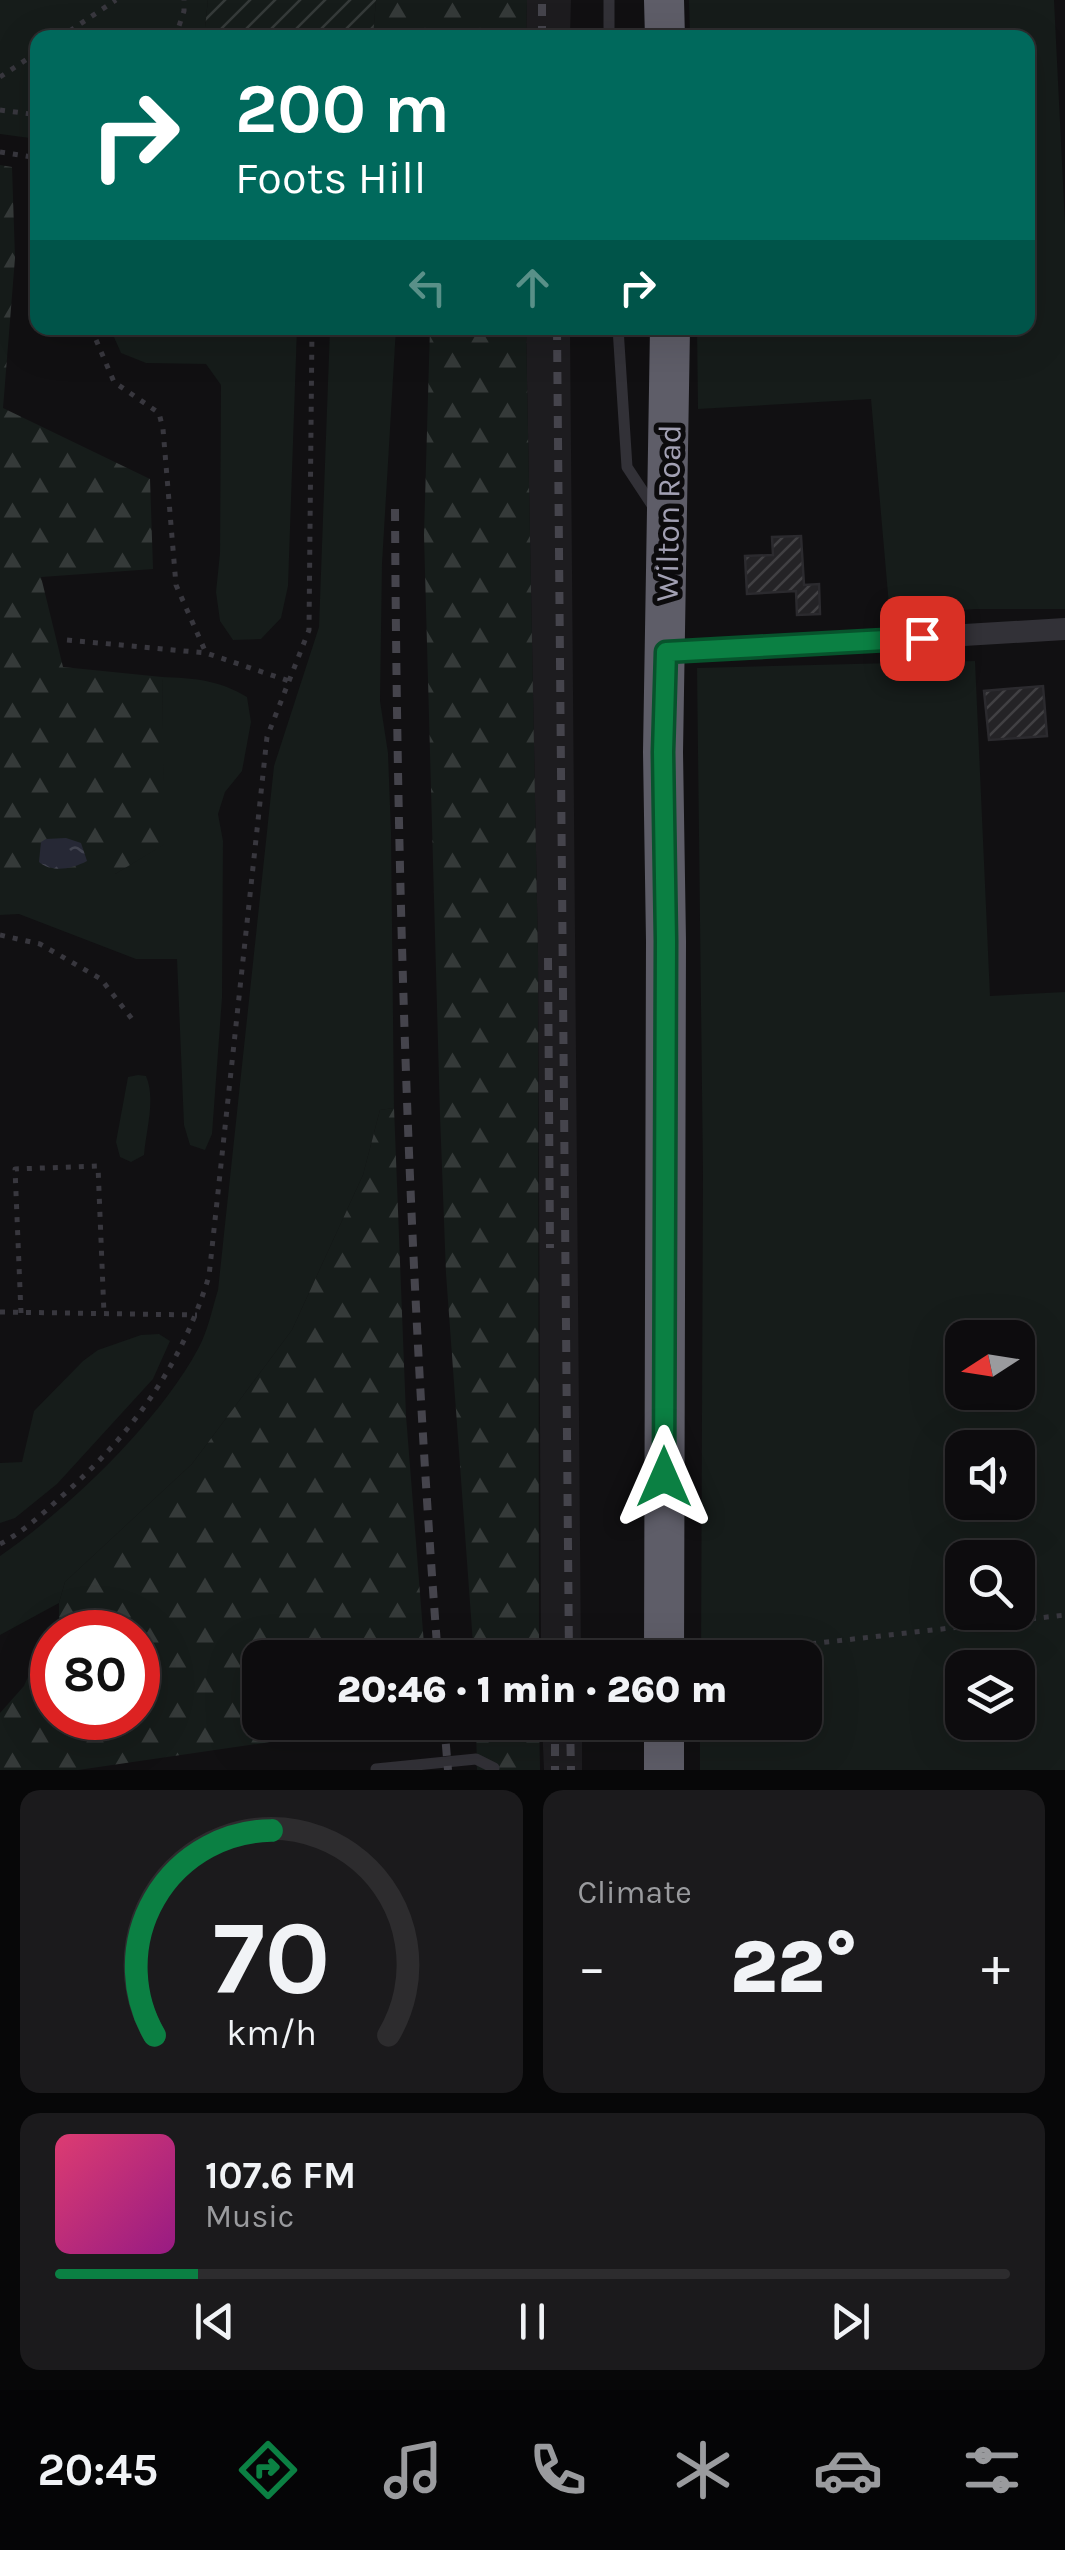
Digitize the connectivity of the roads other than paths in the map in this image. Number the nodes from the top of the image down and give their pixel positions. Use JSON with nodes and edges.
{"nodes":[{"id":1,"x":610,"y":0,"type":"edge"},
{"id":2,"x":664,"y":0,"type":"edge"},
{"id":3,"x":609,"y":30,"type":"edge"},
{"id":4,"x":665,"y":30,"type":"edge"},
{"id":5,"x":618,"y":335,"type":"edge"},
{"id":6,"x":670,"y":335,"type":"edge"},
{"id":7,"x":667,"y":528,"type":"junction"},
{"id":8,"x":1065,"y":628,"type":"edge"},
{"id":9,"x":666,"y":652,"type":"junction"},
{"id":10,"x":664,"y":1640,"type":"edge"},
{"id":11,"x":664,"y":1740,"type":"edge"},
{"id":12,"x":494,"y":1768,"type":"edge"},
{"id":13,"x":376,"y":1769,"type":"edge"},
{"id":14,"x":398,"y":1769,"type":"edge"},
{"id":15,"x":664,"y":1770,"type":"edge"}],
"edges":[{"from":1,"to":3,"type":"lane"},
{"from":2,"to":4,"type":"highway"},
{"from":5,"to":7,"type":"lane"},
{"from":6,"to":7,"type":"highway","name":"Wilton Road"},
{"from":7,"to":9,"type":"highway","name":"Wilton Road"},
{"from":8,"to":9,"type":"street"},
{"from":9,"to":10,"type":"highway","name":"Wilton Road"},
{"from":11,"to":15,"type":"highway"},
{"from":12,"to":14,"type":"lane"},
{"from":13,"to":14,"type":"lane"}]}
